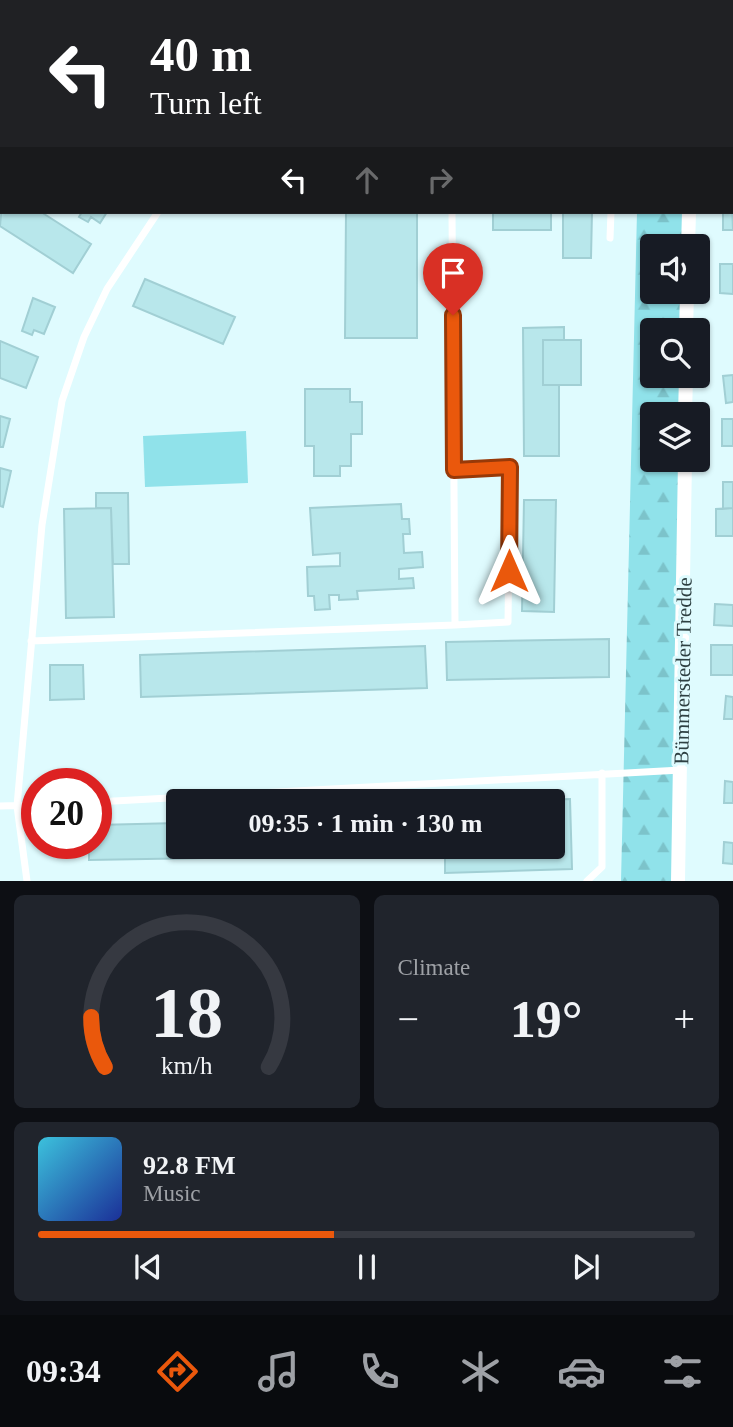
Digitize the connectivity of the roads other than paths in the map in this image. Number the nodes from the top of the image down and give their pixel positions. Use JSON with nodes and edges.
{"nodes":[{"id":1,"x":157,"y":214,"type":"edge"},
{"id":2,"x":452,"y":214,"type":"edge"},
{"id":3,"x":611,"y":214,"type":"edge"},
{"id":4,"x":689,"y":214,"type":"edge"},
{"id":5,"x":688,"y":234,"type":"edge"},
{"id":6,"x":610,"y":238,"type":"dead end"},
{"id":7,"x":454,"y":470,"type":"junction"},
{"id":8,"x":685,"y":472,"type":"edge"},
{"id":9,"x":455,"y":625,"type":"junction"},
{"id":10,"x":31,"y":641,"type":"junction"},
{"id":11,"x":682,"y":770,"type":"junction"},
{"id":12,"x":602,"y":773,"type":"junction"},
{"id":13,"x":112,"y":801,"type":"edge"},
{"id":14,"x":0,"y":806,"type":"edge"},
{"id":15,"x":18,"y":806,"type":"junction"},
{"id":16,"x":21,"y":806,"type":"edge"},
{"id":17,"x":27,"y":881,"type":"edge"},
{"id":18,"x":587,"y":881,"type":"edge"},
{"id":19,"x":678,"y":881,"type":"edge"}],
"edges":[{"from":1,"to":10,"type":"lane"},
{"from":2,"to":7,"type":"lane"},
{"from":3,"to":6,"type":"lane"},
{"from":4,"to":5,"type":"street"},
{"from":7,"to":9,"type":"lane"},
{"from":7,"to":9,"type":"lane"},
{"from":8,"to":11,"type":"street","name":"Bümmersteder Tredde"},
{"from":9,"to":10,"type":"lane"},
{"from":10,"to":15,"type":"lane"},
{"from":11,"to":12,"type":"lane"},
{"from":11,"to":19,"type":"street","name":"Bümmersteder Tredde"},
{"from":12,"to":13,"type":"lane"},
{"from":12,"to":18,"type":"lane"},
{"from":14,"to":15,"type":"lane"},
{"from":15,"to":16,"type":"lane"},
{"from":15,"to":17,"type":"lane"}]}
